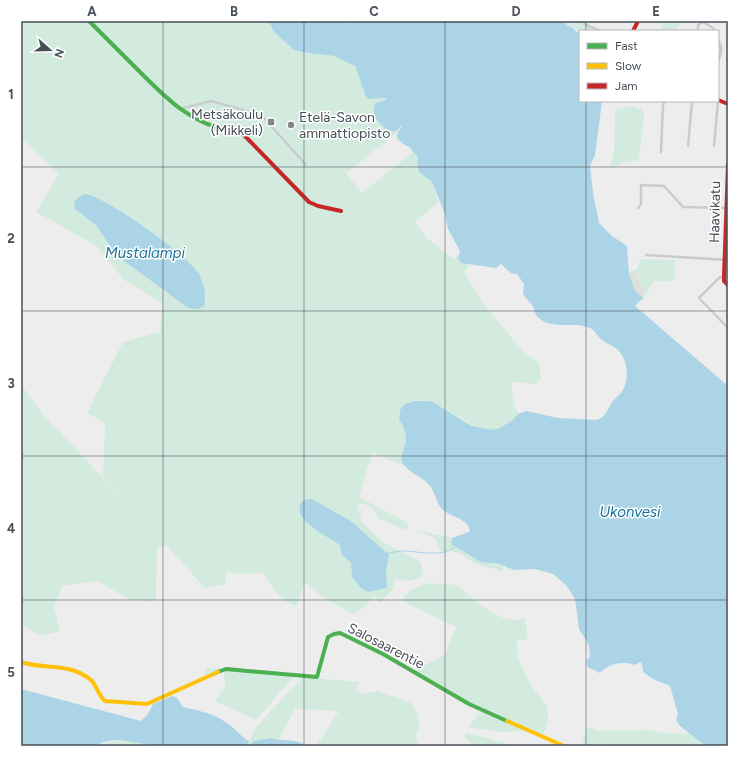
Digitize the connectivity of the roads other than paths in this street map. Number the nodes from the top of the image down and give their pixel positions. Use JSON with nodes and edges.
{"nodes":[{"id":1,"x":89,"y":21,"type":"edge"},
{"id":2,"x":638,"y":21,"type":"edge"},
{"id":3,"x":584,"y":24,"type":"dead end"},
{"id":4,"x":599,"y":30,"type":"edge"},
{"id":5,"x":634,"y":30,"type":"edge"},
{"id":6,"x":698,"y":30,"type":"edge"},
{"id":7,"x":714,"y":30,"type":"edge"},
{"id":8,"x":719,"y":41,"type":"edge"},
{"id":9,"x":719,"y":44,"type":"edge"},
{"id":10,"x":722,"y":47,"type":"junction"},
{"id":11,"x":719,"y":58,"type":"edge"},
{"id":12,"x":664,"y":102,"type":"edge"},
{"id":13,"x":692,"y":102,"type":"edge"},
{"id":14,"x":718,"y":102,"type":"edge"},
{"id":15,"x":178,"y":109,"type":"junction"},
{"id":16,"x":688,"y":146,"type":"dead end"},
{"id":17,"x":714,"y":146,"type":"dead end"},
{"id":18,"x":661,"y":152,"type":"dead end"},
{"id":19,"x":306,"y":165,"type":"dead end"},
{"id":20,"x":728,"y":165,"type":"edge"},
{"id":21,"x":638,"y":208,"type":"dead end"},
{"id":22,"x":725,"y":208,"type":"junction"},
{"id":23,"x":341,"y":211,"type":"dead end"},
{"id":24,"x":646,"y":255,"type":"dead end"},
{"id":25,"x":726,"y":260,"type":"edge"},
{"id":26,"x":724,"y":276,"type":"junction"},
{"id":27,"x":728,"y":285,"type":"edge"},
{"id":28,"x":728,"y":328,"type":"edge"},
{"id":29,"x":21,"y":662,"type":"edge"},
{"id":30,"x":564,"y":746,"type":"edge"}],
"edges":[{"from":1,"to":15,"type":"street"},
{"from":2,"to":5,"type":"street"},
{"from":3,"to":4,"type":"street"},
{"from":6,"to":7,"type":"street"},
{"from":8,"to":10,"type":"street"},
{"from":9,"to":10,"type":"street"},
{"from":10,"to":11,"type":"street"},
{"from":12,"to":18,"type":"street"},
{"from":13,"to":16,"type":"street"},
{"from":14,"to":17,"type":"street"},
{"from":15,"to":19,"type":"street"},
{"from":15,"to":23,"type":"street"},
{"from":20,"to":22,"type":"street","name":"Haavikatu"},
{"from":21,"to":22,"type":"street"},
{"from":22,"to":25,"type":"street","name":"Haavikatu"},
{"from":24,"to":25,"type":"street"},
{"from":25,"to":26,"type":"street","name":"Haavikatu"},
{"from":26,"to":27,"type":"street"},
{"from":26,"to":28,"type":"street"},
{"from":29,"to":30,"type":"street","name":"Salosaarentie"}]}
